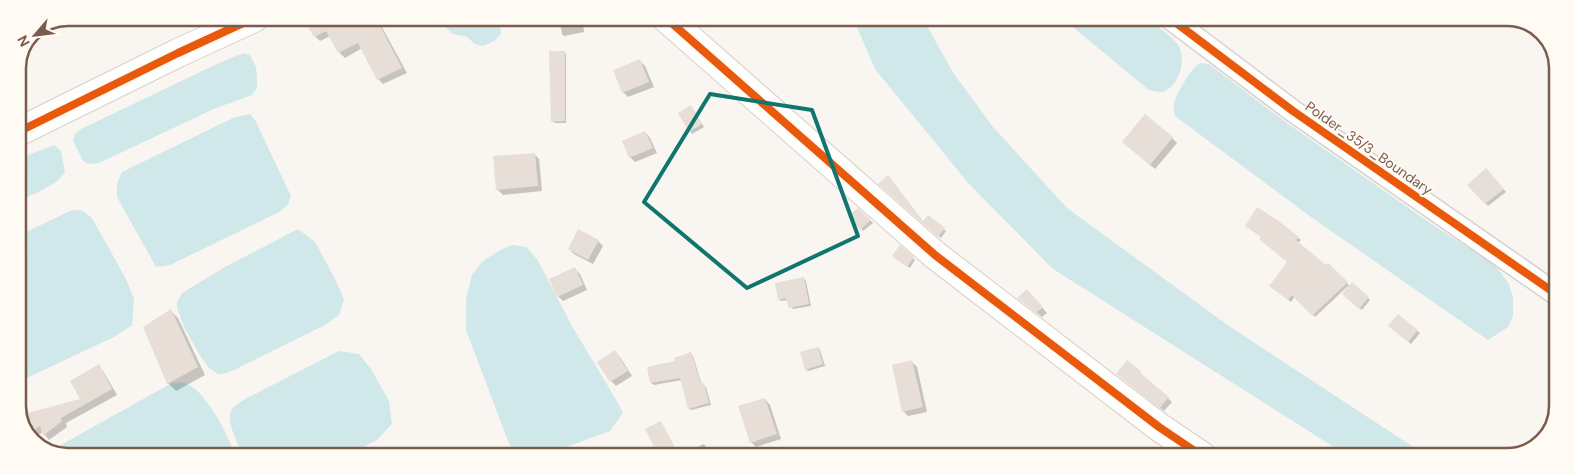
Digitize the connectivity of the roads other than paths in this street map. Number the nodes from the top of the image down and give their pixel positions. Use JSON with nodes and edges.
{"nodes":[{"id":1,"x":237,"y":26,"type":"edge"},
{"id":2,"x":675,"y":26,"type":"edge"},
{"id":3,"x":1180,"y":26,"type":"edge"},
{"id":4,"x":26,"y":128,"type":"edge"},
{"id":5,"x":1549,"y":289,"type":"edge"},
{"id":6,"x":1190,"y":448,"type":"edge"}],
"edges":[{"from":1,"to":4,"type":"street"},
{"from":2,"to":6,"type":"street"},
{"from":3,"to":5,"type":"street","name":"Polder_35/3_Boundary"}]}
